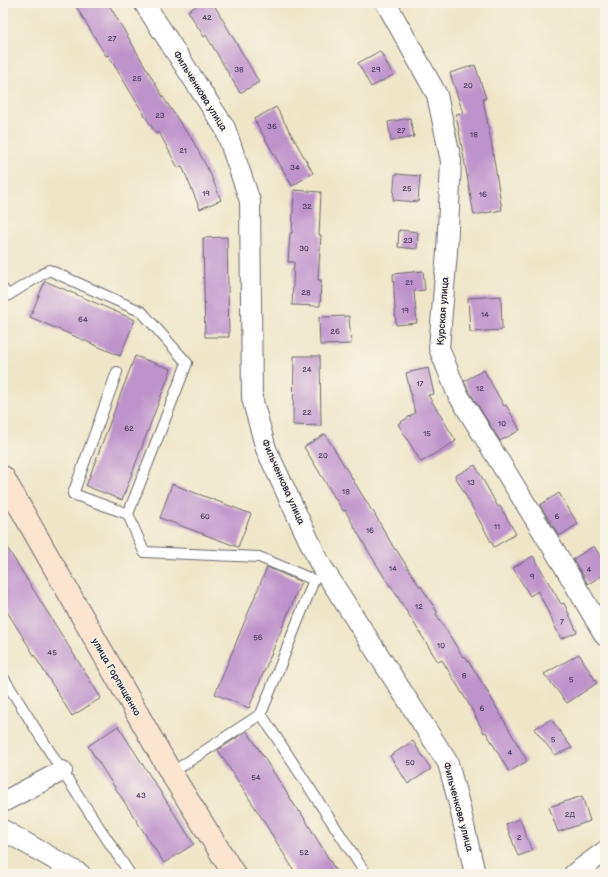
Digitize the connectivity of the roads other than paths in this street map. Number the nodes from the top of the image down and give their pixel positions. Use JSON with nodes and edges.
{"nodes":[{"id":1,"x":144,"y":3,"type":"edge"},
{"id":2,"x":386,"y":3,"type":"edge"},
{"id":3,"x":4,"y":295,"type":"edge"},
{"id":4,"x":117,"y":372,"type":"dead end"},
{"id":5,"x":3,"y":477,"type":"edge"},
{"id":6,"x":128,"y":514,"type":"junction"},
{"id":7,"x":605,"y":636,"type":"edge"},
{"id":8,"x":3,"y":676,"type":"edge"},
{"id":9,"x":261,"y":714,"type":"junction"},
{"id":10,"x":62,"y":771,"type":"junction"},
{"id":11,"x":171,"y":773,"type":"junction"},
{"id":12,"x":3,"y":802,"type":"edge"},
{"id":13,"x":3,"y":830,"type":"edge"},
{"id":14,"x":605,"y":851,"type":"edge"},
{"id":15,"x":80,"y":874,"type":"edge"},
{"id":16,"x":130,"y":874,"type":"edge"},
{"id":17,"x":234,"y":874,"type":"edge"},
{"id":18,"x":366,"y":874,"type":"edge"},
{"id":19,"x":475,"y":874,"type":"edge"},
{"id":20,"x":574,"y":874,"type":"edge"}],
"edges":[{"from":1,"to":19,"type":"street","name":"Фильченкова улица"},
{"from":2,"to":7,"type":"street","name":"Курская улица"},
{"from":3,"to":6,"type":"lane"},
{"from":4,"to":6,"type":"lane"},
{"from":5,"to":11,"type":"main road","name":"улица Горпищенко"},
{"from":6,"to":9,"type":"lane"},
{"from":8,"to":10,"type":"lane"},
{"from":9,"to":11,"type":"lane"},
{"from":9,"to":18,"type":"lane"},
{"from":10,"to":12,"type":"street"},
{"from":10,"to":16,"type":"lane"},
{"from":11,"to":17,"type":"main road","name":"улица Горпищенко"},
{"from":13,"to":15,"type":"street"},
{"from":14,"to":20,"type":"street"}]}
